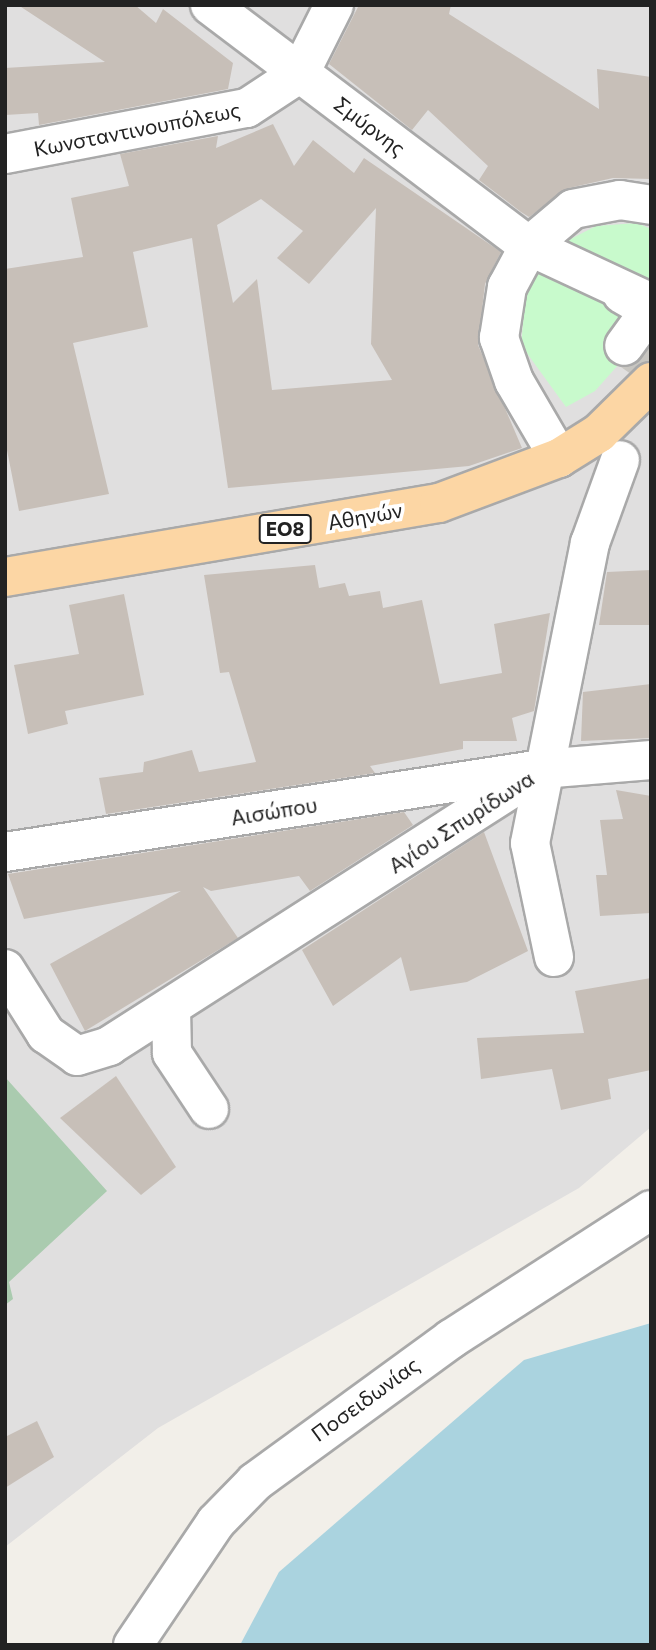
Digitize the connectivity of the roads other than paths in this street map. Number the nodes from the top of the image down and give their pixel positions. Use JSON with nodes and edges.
{"nodes":[{"id":1,"x":210,"y":5,"type":"edge"},
{"id":2,"x":334,"y":5,"type":"edge"},
{"id":3,"x":300,"y":73,"type":"junction"},
{"id":4,"x":5,"y":154,"type":"edge"},
{"id":5,"x":651,"y":205,"type":"edge"},
{"id":6,"x":529,"y":246,"type":"junction"},
{"id":7,"x":636,"y":298,"type":"edge"},
{"id":8,"x":624,"y":346,"type":"dead end"},
{"id":9,"x":651,"y":382,"type":"edge"},
{"id":10,"x":623,"y":451,"type":"edge"},
{"id":11,"x":559,"y":458,"type":"junction"},
{"id":12,"x":5,"y":577,"type":"edge"},
{"id":13,"x":651,"y":760,"type":"edge"},
{"id":14,"x":542,"y":769,"type":"junction"},
{"id":15,"x":5,"y":852,"type":"edge"},
{"id":16,"x":554,"y":957,"type":"dead end"},
{"id":17,"x":5,"y":969,"type":"edge"},
{"id":18,"x":171,"y":1009,"type":"junction"},
{"id":19,"x":209,"y":1109,"type":"dead end"},
{"id":20,"x":651,"y":1210,"type":"edge"},
{"id":21,"x":133,"y":1645,"type":"edge"}],
"edges":[{"from":1,"to":3,"type":"street","name":"Σμύρνης"},
{"from":2,"to":3,"type":"street"},
{"from":3,"to":4,"type":"street","name":"Κωνσταντινουπόλεως"},
{"from":3,"to":6,"type":"street","name":"Σμύρνης"},
{"from":5,"to":6,"type":"street"},
{"from":6,"to":7,"type":"street","name":"Σμύρνης"},
{"from":6,"to":11,"type":"street"},
{"from":7,"to":8,"type":"street","name":"Σμύρνης"},
{"from":9,"to":10,"type":"main road","name":"Αθηνών","number":"ΕΟ8"},
{"from":10,"to":11,"type":"main road","name":"Αθηνών","number":"ΕΟ8"},
{"from":10,"to":14,"type":"street","name":"Αγίου Σπυρίδωνα"},
{"from":11,"to":12,"type":"main road","name":"Αθηνών","number":"ΕΟ8"},
{"from":13,"to":14,"type":"street","name":"Αισώπου"},
{"from":14,"to":15,"type":"street","name":"Αισώπου"},
{"from":14,"to":16,"type":"street"},
{"from":14,"to":18,"type":"street","name":"Αγίου Σπυρίδωνα"},
{"from":17,"to":18,"type":"street","name":"Αγίου Σπυρίδωνα"},
{"from":18,"to":19,"type":"street"},
{"from":20,"to":21,"type":"street","name":"Ποσειδωνίας"}]}
